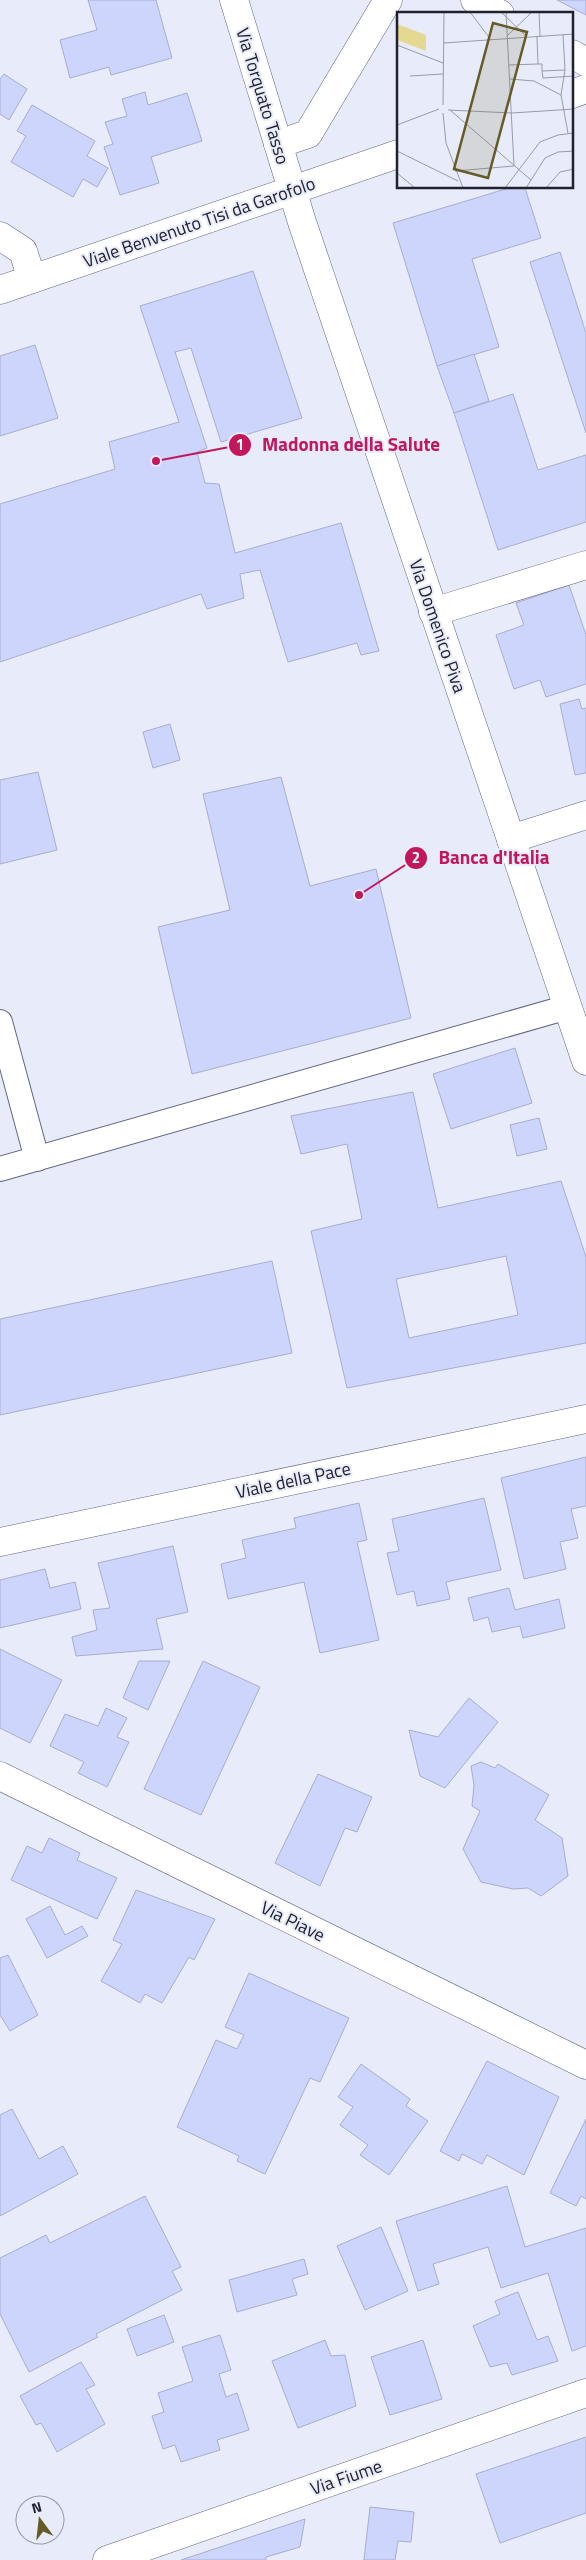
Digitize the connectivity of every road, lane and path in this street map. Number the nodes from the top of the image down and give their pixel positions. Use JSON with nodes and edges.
{"nodes":[{"id":1,"x":234,"y":0,"type":"edge"},
{"id":2,"x":388,"y":0,"type":"edge"},
{"id":3,"x":475,"y":0,"type":"edge"},
{"id":4,"x":496,"y":12,"type":"edge"},
{"id":5,"x":574,"y":55,"type":"edge"},
{"id":6,"x":586,"y":62,"type":"edge"},
{"id":7,"x":586,"y":89,"type":"edge"},
{"id":8,"x":574,"y":93,"type":"edge"},
{"id":9,"x":278,"y":144,"type":"junction"},
{"id":10,"x":397,"y":154,"type":"edge"},
{"id":11,"x":292,"y":191,"type":"junction"},
{"id":12,"x":0,"y":236,"type":"edge"},
{"id":13,"x":32,"y":279,"type":"junction"},
{"id":14,"x":0,"y":290,"type":"edge"},
{"id":15,"x":586,"y":565,"type":"edge"},
{"id":16,"x":433,"y":612,"type":"junction"},
{"id":17,"x":586,"y":814,"type":"edge"},
{"id":18,"x":511,"y":839,"type":"junction"},
{"id":19,"x":568,"y":1007,"type":"junction"},
{"id":20,"x":0,"y":1022,"type":"edge"},
{"id":21,"x":586,"y":1061,"type":"edge"},
{"id":22,"x":6,"y":1066,"type":"edge"},
{"id":23,"x":37,"y":1159,"type":"junction"},
{"id":24,"x":0,"y":1169,"type":"edge"},
{"id":25,"x":586,"y":1419,"type":"edge"},
{"id":26,"x":0,"y":1542,"type":"edge"},
{"id":27,"x":0,"y":1776,"type":"edge"},
{"id":28,"x":586,"y":2065,"type":"edge"},
{"id":29,"x":586,"y":2394,"type":"edge"},
{"id":30,"x":107,"y":2560,"type":"edge"}],
"edges":[{"from":1,"to":9,"type":"street","name":"Via Torquato Tasso"},
{"from":2,"to":9,"type":"street"},
{"from":3,"to":4,"type":"street"},
{"from":5,"to":6,"type":"street"},
{"from":7,"to":8,"type":"street"},
{"from":9,"to":11,"type":"street","name":"Via Torquato Tasso"},
{"from":10,"to":11,"type":"street","name":"Viale Benvenuto Tisi da Garofolo"},
{"from":11,"to":13,"type":"street","name":"Viale Benvenuto Tisi da Garofolo"},
{"from":11,"to":16,"type":"street","name":"Via Domenico Piva"},
{"from":12,"to":13,"type":"street"},
{"from":13,"to":14,"type":"street","name":"Viale Benvenuto Tisi da Garofolo"},
{"from":15,"to":16,"type":"street"},
{"from":16,"to":18,"type":"street","name":"Via Domenico Piva"},
{"from":17,"to":18,"type":"street"},
{"from":18,"to":19,"type":"street","name":"Via Domenico Piva"},
{"from":19,"to":21,"type":"street","name":"Via Domenico Piva"},
{"from":19,"to":23,"type":"lane"},
{"from":20,"to":22,"type":"lane"},
{"from":22,"to":23,"type":"lane"},
{"from":23,"to":24,"type":"lane"},
{"from":25,"to":26,"type":"street","name":"Viale della Pace"},
{"from":27,"to":28,"type":"street","name":"Via Piave"},
{"from":29,"to":30,"type":"street","name":"Via Fiume"}]}
